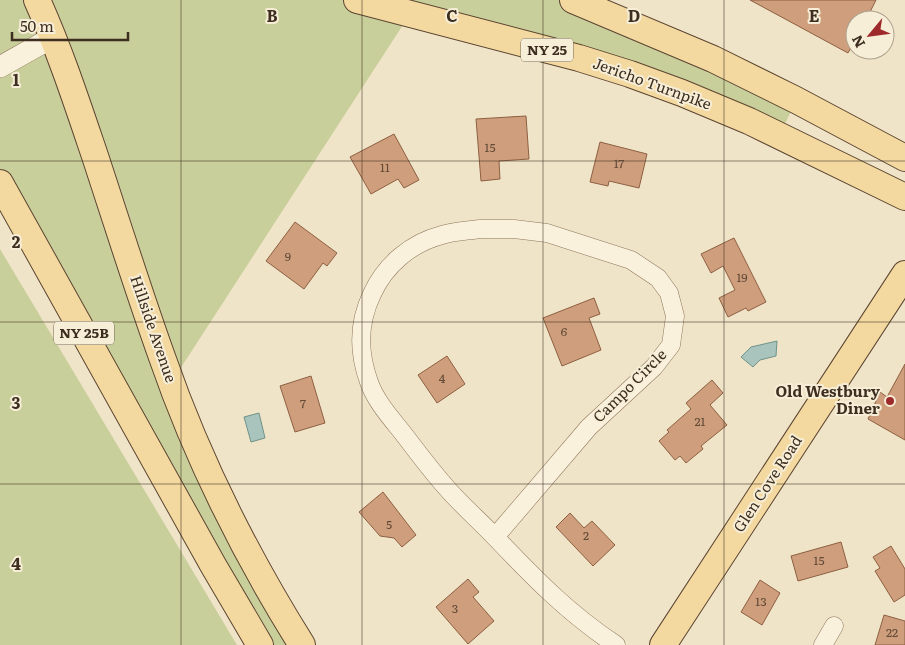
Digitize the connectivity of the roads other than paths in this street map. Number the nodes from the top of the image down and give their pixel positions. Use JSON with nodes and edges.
{"nodes":[{"id":1,"x":37,"y":0,"type":"edge"},
{"id":2,"x":358,"y":0,"type":"edge"},
{"id":3,"x":572,"y":0,"type":"edge"},
{"id":4,"x":53,"y":37,"type":"junction"},
{"id":5,"x":0,"y":67,"type":"edge"},
{"id":6,"x":905,"y":158,"type":"edge"},
{"id":7,"x":0,"y":183,"type":"edge"},
{"id":8,"x":905,"y":197,"type":"edge"},
{"id":9,"x":905,"y":274,"type":"edge"},
{"id":10,"x":495,"y":537,"type":"junction"},
{"id":11,"x":834,"y":626,"type":"dead end"},
{"id":12,"x":260,"y":645,"type":"edge"},
{"id":13,"x":302,"y":645,"type":"edge"},
{"id":14,"x":616,"y":645,"type":"edge"},
{"id":15,"x":663,"y":645,"type":"edge"},
{"id":16,"x":823,"y":645,"type":"edge"}],
"edges":[{"from":1,"to":4,"type":"main road","name":"Hillside Avenue"},
{"from":2,"to":8,"type":"main road","name":"Jericho Turnpike","number":"NY 25"},
{"from":3,"to":6,"type":"main road"},
{"from":4,"to":5,"type":"street"},
{"from":4,"to":13,"type":"main road","name":"Hillside Avenue"},
{"from":7,"to":12,"type":"main road","number":"NY 25B"},
{"from":9,"to":15,"type":"main road","name":"Glen Cove Road"},
{"from":10,"to":10,"type":"street","name":"Campo Circle"},
{"from":10,"to":14,"type":"street","name":"Campo Circle"},
{"from":11,"to":16,"type":"street"}]}
